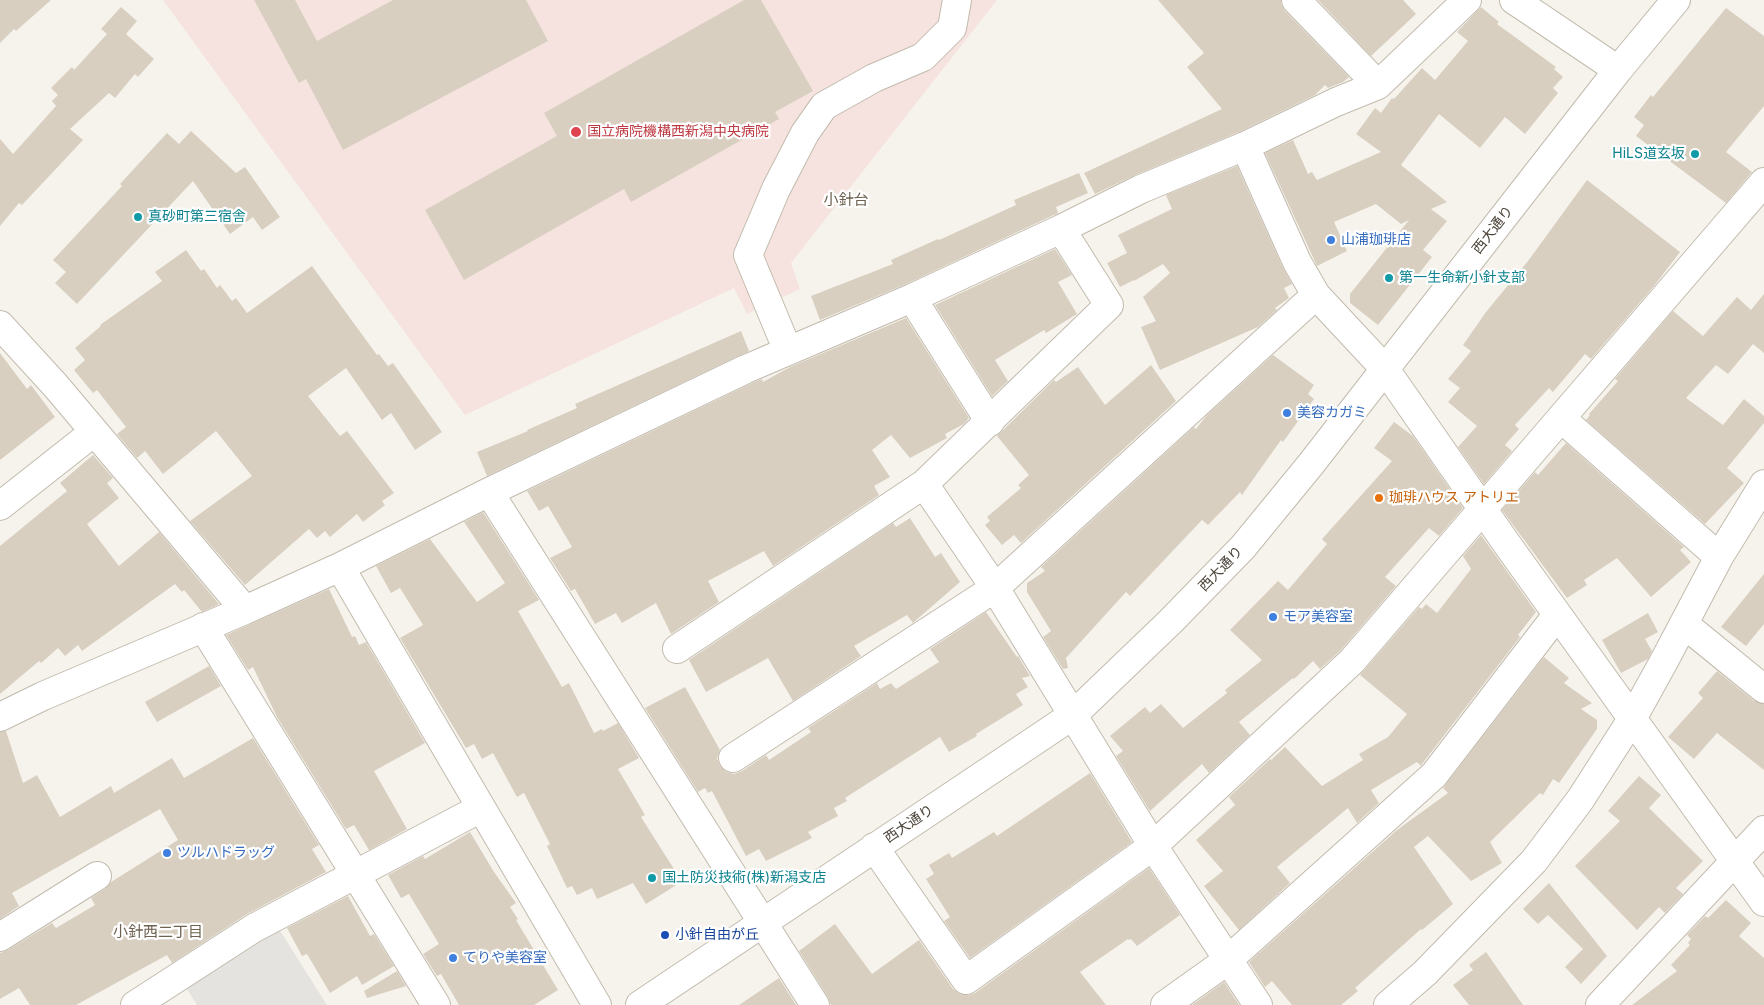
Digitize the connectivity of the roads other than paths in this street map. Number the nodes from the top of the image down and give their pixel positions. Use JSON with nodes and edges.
{"nodes":[{"id":1,"x":957,"y":0,"type":"edge"},
{"id":2,"x":1296,"y":0,"type":"edge"},
{"id":3,"x":1467,"y":0,"type":"edge"},
{"id":4,"x":1514,"y":0,"type":"edge"},
{"id":5,"x":1676,"y":0,"type":"edge"},
{"id":6,"x":1618,"y":70,"type":"junction"},
{"id":7,"x":1378,"y":85,"type":"junction"},
{"id":8,"x":1245,"y":146,"type":"junction"},
{"id":9,"x":1764,"y":182,"type":"edge"},
{"id":10,"x":1061,"y":229,"type":"junction"},
{"id":11,"x":1316,"y":295,"type":"junction"},
{"id":12,"x":912,"y":298,"type":"junction"},
{"id":13,"x":0,"y":325,"type":"edge"},
{"id":14,"x":788,"y":351,"type":"junction"},
{"id":15,"x":1385,"y":369,"type":"junction"},
{"id":16,"x":1562,"y":419,"type":"junction"},
{"id":17,"x":990,"y":422,"type":"junction"},
{"id":18,"x":94,"y":432,"type":"junction"},
{"id":19,"x":924,"y":484,"type":"junction"},
{"id":20,"x":1762,"y":490,"type":"edge"},
{"id":21,"x":489,"y":492,"type":"junction"},
{"id":22,"x":0,"y":506,"type":"edge"},
{"id":23,"x":1482,"y":509,"type":"junction"},
{"id":24,"x":1719,"y":557,"type":"junction"},
{"id":25,"x":340,"y":567,"type":"junction"},
{"id":26,"x":995,"y":588,"type":"junction"},
{"id":27,"x":245,"y":610,"type":"junction"},
{"id":28,"x":1557,"y":615,"type":"junction"},
{"id":29,"x":1684,"y":624,"type":"junction"},
{"id":30,"x":203,"y":627,"type":"junction"},
{"id":31,"x":677,"y":649,"type":"dead end"},
{"id":32,"x":1764,"y":689,"type":"edge"},
{"id":33,"x":1073,"y":715,"type":"junction"},
{"id":34,"x":0,"y":717,"type":"edge"},
{"id":35,"x":1632,"y":718,"type":"junction"},
{"id":36,"x":733,"y":758,"type":"dead end"},
{"id":37,"x":481,"y":808,"type":"junction"},
{"id":38,"x":1764,"y":830,"type":"edge"},
{"id":39,"x":1153,"y":846,"type":"junction"},
{"id":40,"x":874,"y":847,"type":"junction"},
{"id":41,"x":1734,"y":861,"type":"junction"},
{"id":42,"x":354,"y":875,"type":"junction"},
{"id":43,"x":96,"y":876,"type":"dead end"},
{"id":44,"x":1764,"y":902,"type":"edge"},
{"id":45,"x":762,"y":922,"type":"junction"},
{"id":46,"x":0,"y":937,"type":"edge"},
{"id":47,"x":1228,"y":960,"type":"junction"},
{"id":48,"x":135,"y":1005,"type":"edge"},
{"id":49,"x":436,"y":1005,"type":"edge"},
{"id":50,"x":597,"y":1005,"type":"edge"},
{"id":51,"x":640,"y":1005,"type":"edge"},
{"id":52,"x":815,"y":1005,"type":"edge"},
{"id":53,"x":1166,"y":1005,"type":"edge"},
{"id":54,"x":1258,"y":1005,"type":"edge"},
{"id":55,"x":1388,"y":1005,"type":"edge"},
{"id":56,"x":1600,"y":1005,"type":"edge"}],
"edges":[{"from":1,"to":14,"type":"street"},
{"from":2,"to":7,"type":"street"},
{"from":3,"to":7,"type":"street"},
{"from":4,"to":6,"type":"street"},
{"from":5,"to":6,"type":"street","name":"西大通り"},
{"from":6,"to":15,"type":"street","name":"西大通り"},
{"from":7,"to":8,"type":"street"},
{"from":8,"to":10,"type":"street"},
{"from":8,"to":11,"type":"street"},
{"from":9,"to":16,"type":"street"},
{"from":10,"to":12,"type":"street"},
{"from":10,"to":17,"type":"street"},
{"from":11,"to":15,"type":"street"},
{"from":11,"to":26,"type":"street"},
{"from":12,"to":14,"type":"street"},
{"from":12,"to":17,"type":"street"},
{"from":13,"to":18,"type":"street"},
{"from":14,"to":21,"type":"street"},
{"from":15,"to":23,"type":"street"},
{"from":15,"to":33,"type":"street","name":"西大通り"},
{"from":16,"to":23,"type":"street"},
{"from":16,"to":24,"type":"street"},
{"from":17,"to":19,"type":"street"},
{"from":18,"to":22,"type":"street"},
{"from":18,"to":27,"type":"street"},
{"from":19,"to":26,"type":"street"},
{"from":19,"to":31,"type":"street"},
{"from":20,"to":24,"type":"street"},
{"from":21,"to":25,"type":"street"},
{"from":21,"to":45,"type":"street"},
{"from":23,"to":28,"type":"street"},
{"from":23,"to":39,"type":"street"},
{"from":24,"to":29,"type":"street"},
{"from":25,"to":27,"type":"street"},
{"from":25,"to":37,"type":"street"},
{"from":26,"to":33,"type":"street"},
{"from":26,"to":36,"type":"street"},
{"from":27,"to":30,"type":"street"},
{"from":28,"to":35,"type":"street"},
{"from":28,"to":47,"type":"street"},
{"from":29,"to":32,"type":"street"},
{"from":29,"to":35,"type":"street"},
{"from":30,"to":34,"type":"street"},
{"from":30,"to":42,"type":"street"},
{"from":33,"to":39,"type":"street"},
{"from":33,"to":40,"type":"street","name":"西大通り"},
{"from":35,"to":41,"type":"street"},
{"from":35,"to":55,"type":"street"},
{"from":37,"to":42,"type":"street"},
{"from":37,"to":50,"type":"street"},
{"from":38,"to":41,"type":"street"},
{"from":39,"to":40,"type":"street"},
{"from":39,"to":47,"type":"street"},
{"from":40,"to":45,"type":"street","name":"西大通り"},
{"from":41,"to":44,"type":"street"},
{"from":41,"to":56,"type":"street"},
{"from":42,"to":48,"type":"street"},
{"from":42,"to":49,"type":"street"},
{"from":43,"to":46,"type":"street"},
{"from":45,"to":51,"type":"street","name":"西大通り"},
{"from":45,"to":52,"type":"street"},
{"from":47,"to":53,"type":"street"},
{"from":47,"to":54,"type":"street"}]}
